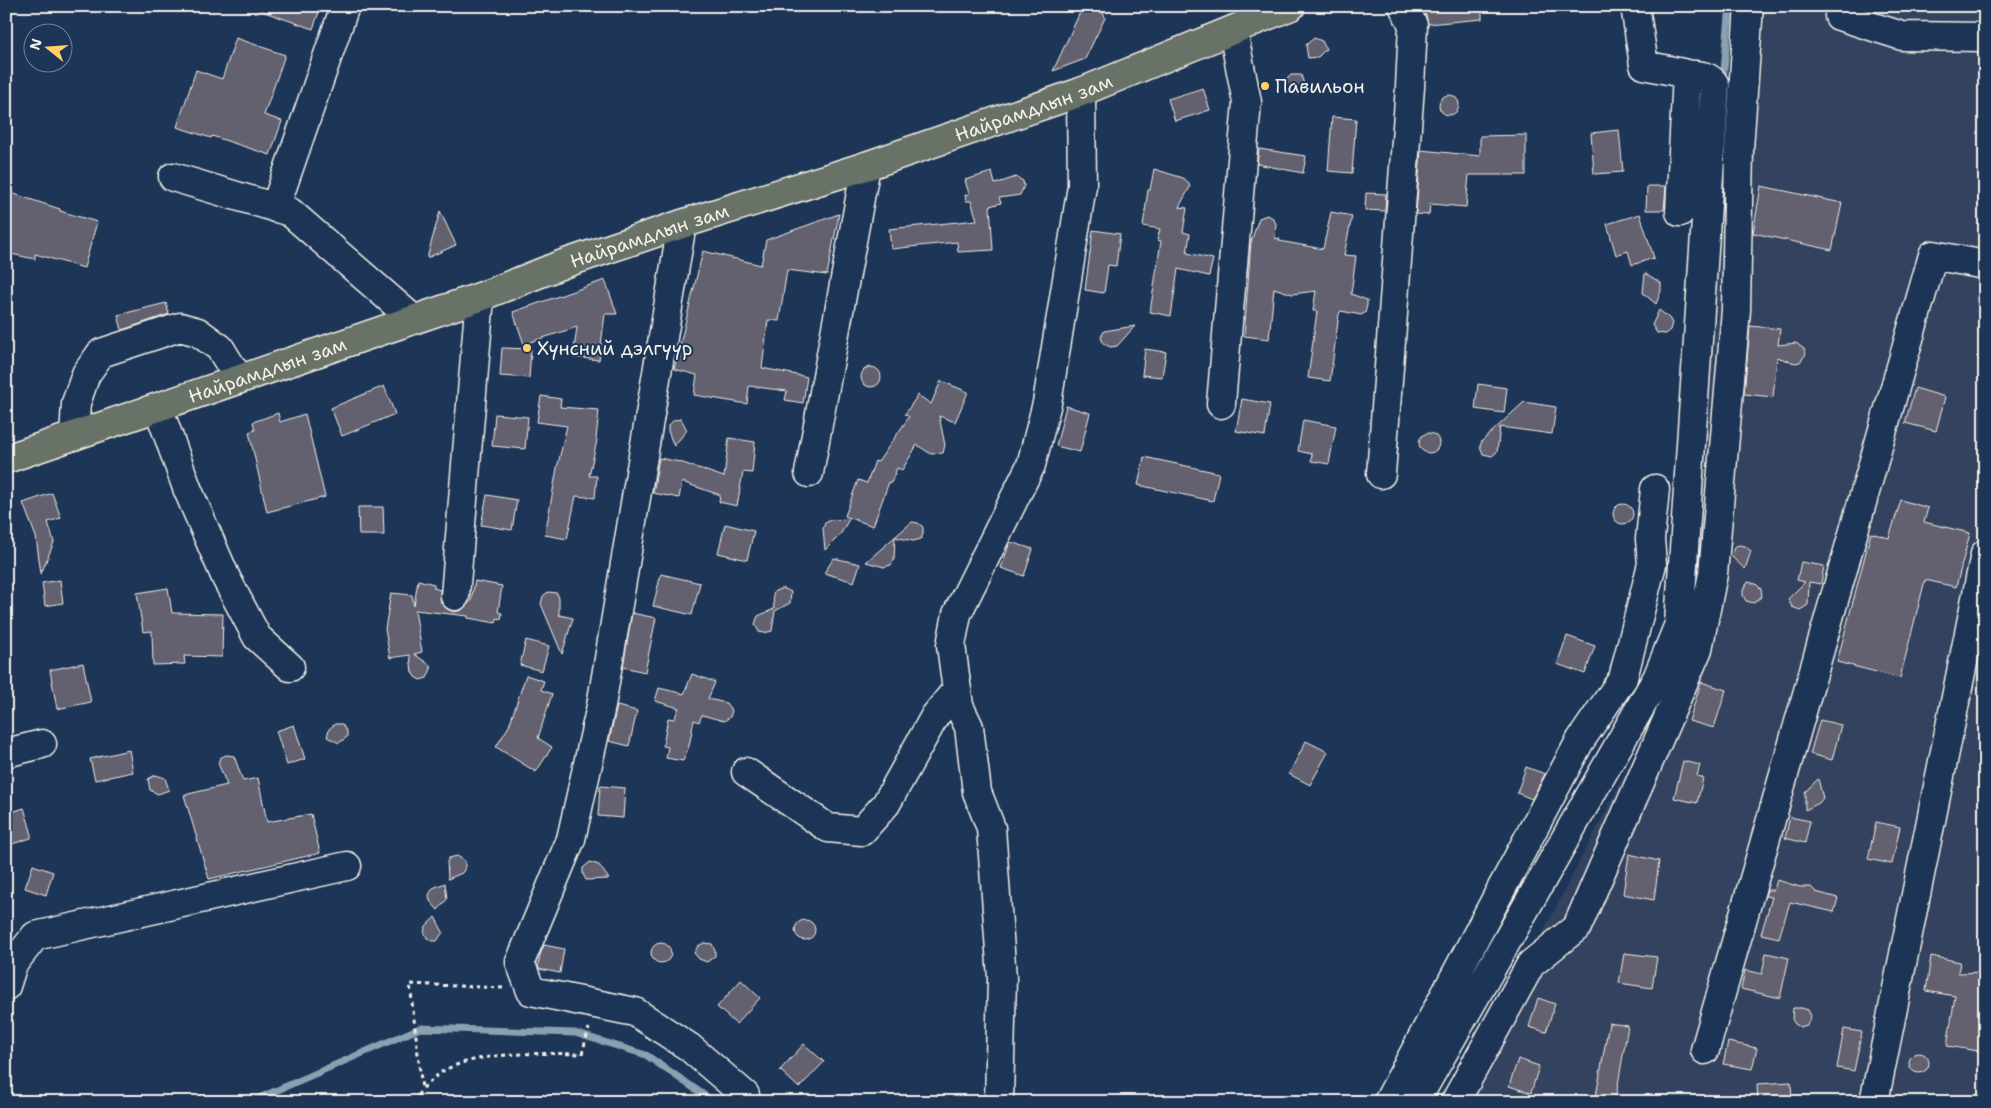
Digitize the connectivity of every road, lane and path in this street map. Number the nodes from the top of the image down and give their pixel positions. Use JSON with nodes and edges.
{"nodes":[{"id":1,"x":345,"y":6,"type":"edge"},
{"id":2,"x":1291,"y":6,"type":"edge"},
{"id":3,"x":1403,"y":6,"type":"edge"},
{"id":4,"x":1635,"y":6,"type":"edge"},
{"id":5,"x":1749,"y":6,"type":"edge"},
{"id":6,"x":1839,"y":16,"type":"dead end"},
{"id":7,"x":1233,"y":31,"type":"junction"},
{"id":8,"x":1985,"y":37,"type":"edge"},
{"id":9,"x":1687,"y":74,"type":"junction"},
{"id":10,"x":1081,"y":92,"type":"junction"},
{"id":11,"x":866,"y":166,"type":"junction"},
{"id":12,"x":173,"y":177,"type":"dead end"},
{"id":13,"x":275,"y":208,"type":"junction"},
{"id":14,"x":1680,"y":212,"type":"dead end"},
{"id":15,"x":682,"y":224,"type":"junction"},
{"id":16,"x":1985,"y":265,"type":"edge"},
{"id":17,"x":480,"y":297,"type":"junction"},
{"id":18,"x":413,"y":319,"type":"junction"},
{"id":19,"x":239,"y":379,"type":"junction"},
{"id":20,"x":1221,"y":404,"type":"dead end"},
{"id":21,"x":158,"y":407,"type":"junction"},
{"id":22,"x":74,"y":436,"type":"junction"},
{"id":23,"x":6,"y":459,"type":"edge"},
{"id":24,"x":809,"y":472,"type":"dead end"},
{"id":25,"x":1381,"y":474,"type":"dead end"},
{"id":26,"x":1655,"y":488,"type":"dead end"},
{"id":27,"x":1985,"y":554,"type":"edge"},
{"id":28,"x":455,"y":596,"type":"dead end"},
{"id":29,"x":290,"y":667,"type":"dead end"},
{"id":30,"x":957,"y":689,"type":"junction"},
{"id":31,"x":42,"y":744,"type":"dead end"},
{"id":32,"x":6,"y":753,"type":"edge"},
{"id":33,"x":746,"y":772,"type":"dead end"},
{"id":34,"x":346,"y":866,"type":"dead end"},
{"id":35,"x":6,"y":986,"type":"edge"},
{"id":36,"x":531,"y":990,"type":"junction"},
{"id":37,"x":590,"y":1026,"type":"dead end"},
{"id":38,"x":1705,"y":1050,"type":"dead end"},
{"id":39,"x":422,"y":1089,"type":"junction"},
{"id":40,"x":745,"y":1095,"type":"dead end"},
{"id":41,"x":413,"y":1102,"type":"edge"},
{"id":42,"x":999,"y":1102,"type":"edge"},
{"id":43,"x":1388,"y":1102,"type":"edge"},
{"id":44,"x":1414,"y":1102,"type":"edge"},
{"id":45,"x":1455,"y":1102,"type":"edge"},
{"id":46,"x":1874,"y":1102,"type":"edge"}],
"edges":[{"from":1,"to":13,"type":"street"},
{"from":2,"to":7,"type":"main road","name":"Найрамдлын зам"},
{"from":3,"to":25,"type":"street"},
{"from":4,"to":9,"type":"street"},
{"from":5,"to":45,"type":"street"},
{"from":6,"to":8,"type":"street"},
{"from":7,"to":10,"type":"main road","name":"Найрамдлын зам"},
{"from":7,"to":20,"type":"street"},
{"from":9,"to":14,"type":"street"},
{"from":9,"to":44,"type":"street"},
{"from":10,"to":11,"type":"main road","name":"Найрамдлын зам"},
{"from":10,"to":30,"type":"street"},
{"from":11,"to":15,"type":"main road","name":"Найрамдлын зам"},
{"from":11,"to":24,"type":"street"},
{"from":12,"to":13,"type":"street"},
{"from":13,"to":18,"type":"street"},
{"from":15,"to":17,"type":"main road","name":"Найрамдлын зам"},
{"from":15,"to":36,"type":"street"},
{"from":16,"to":38,"type":"street"},
{"from":17,"to":18,"type":"main road","name":"Найрамдлын зам"},
{"from":17,"to":28,"type":"street"},
{"from":18,"to":19,"type":"main road","name":"Найрамдлын зам"},
{"from":19,"to":21,"type":"main road","name":"Найрамдлын зам"},
{"from":19,"to":22,"type":"street"},
{"from":21,"to":22,"type":"main road","name":"Найрамдлын зам"},
{"from":21,"to":29,"type":"street"},
{"from":22,"to":23,"type":"main road","name":"Найрамдлын зам"},
{"from":26,"to":43,"type":"street"},
{"from":27,"to":46,"type":"street"},
{"from":30,"to":33,"type":"street"},
{"from":30,"to":42,"type":"street"},
{"from":31,"to":32,"type":"street"},
{"from":34,"to":35,"type":"street"},
{"from":36,"to":39,"type":"path"},
{"from":36,"to":40,"type":"street"},
{"from":37,"to":39,"type":"path"},
{"from":39,"to":41,"type":"path"}]}
